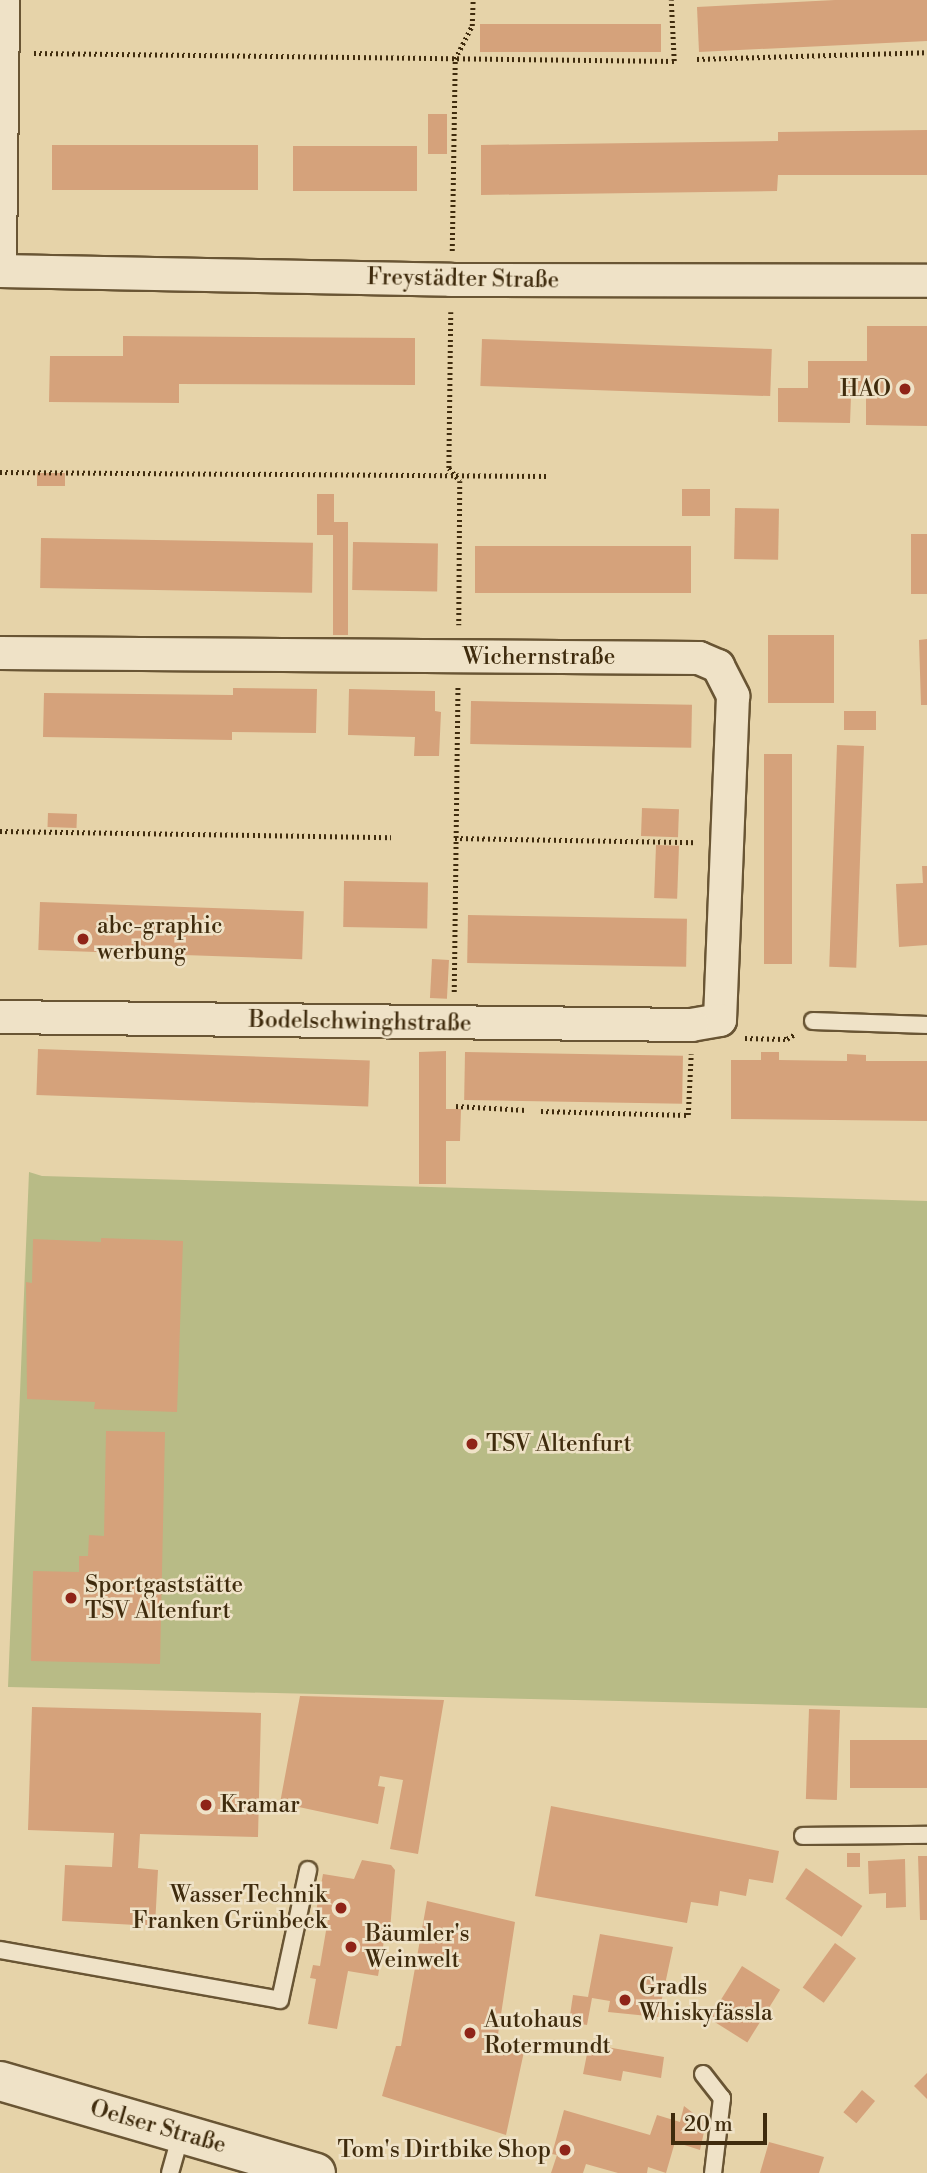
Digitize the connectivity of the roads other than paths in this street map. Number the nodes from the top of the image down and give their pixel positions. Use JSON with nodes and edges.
{"nodes":[{"id":1,"x":3,"y":0,"type":"edge"},
{"id":2,"x":0,"y":257,"type":"edge"},
{"id":3,"x":0,"y":271,"type":"edge"},
{"id":4,"x":927,"y":281,"type":"edge"},
{"id":5,"x":0,"y":653,"type":"edge"},
{"id":6,"x":0,"y":1017,"type":"edge"},
{"id":7,"x":813,"y":1021,"type":"road end"},
{"id":8,"x":706,"y":1022,"type":"joint"},
{"id":9,"x":927,"y":1025,"type":"edge"},
{"id":10,"x":927,"y":1835,"type":"edge"},
{"id":11,"x":803,"y":1836,"type":"dead end"},
{"id":12,"x":308,"y":1870,"type":"dead end"},
{"id":13,"x":0,"y":1950,"type":"edge"},
{"id":14,"x":703,"y":2074,"type":"dead end"},
{"id":15,"x":0,"y":2081,"type":"edge"},
{"id":16,"x":181,"y":2134,"type":"junction"},
{"id":17,"x":170,"y":2173,"type":"edge"},
{"id":18,"x":316,"y":2173,"type":"edge"},
{"id":19,"x":713,"y":2173,"type":"edge"}],
"edges":[{"from":1,"to":2,"type":"street"},
{"from":3,"to":4,"type":"street","name":"Freystädter Straße"},
{"from":5,"to":8,"type":"street","name":"Wichernstraße"},
{"from":6,"to":8,"type":"street","name":"Bodelschwinghstraße"},
{"from":7,"to":9,"type":"lane"},
{"from":10,"to":11,"type":"lane"},
{"from":12,"to":13,"type":"lane"},
{"from":14,"to":19,"type":"lane"},
{"from":15,"to":16,"type":"main road","name":"Oelser Straße"},
{"from":16,"to":17,"type":"lane"},
{"from":16,"to":18,"type":"main road","name":"Oelser Straße"}]}
